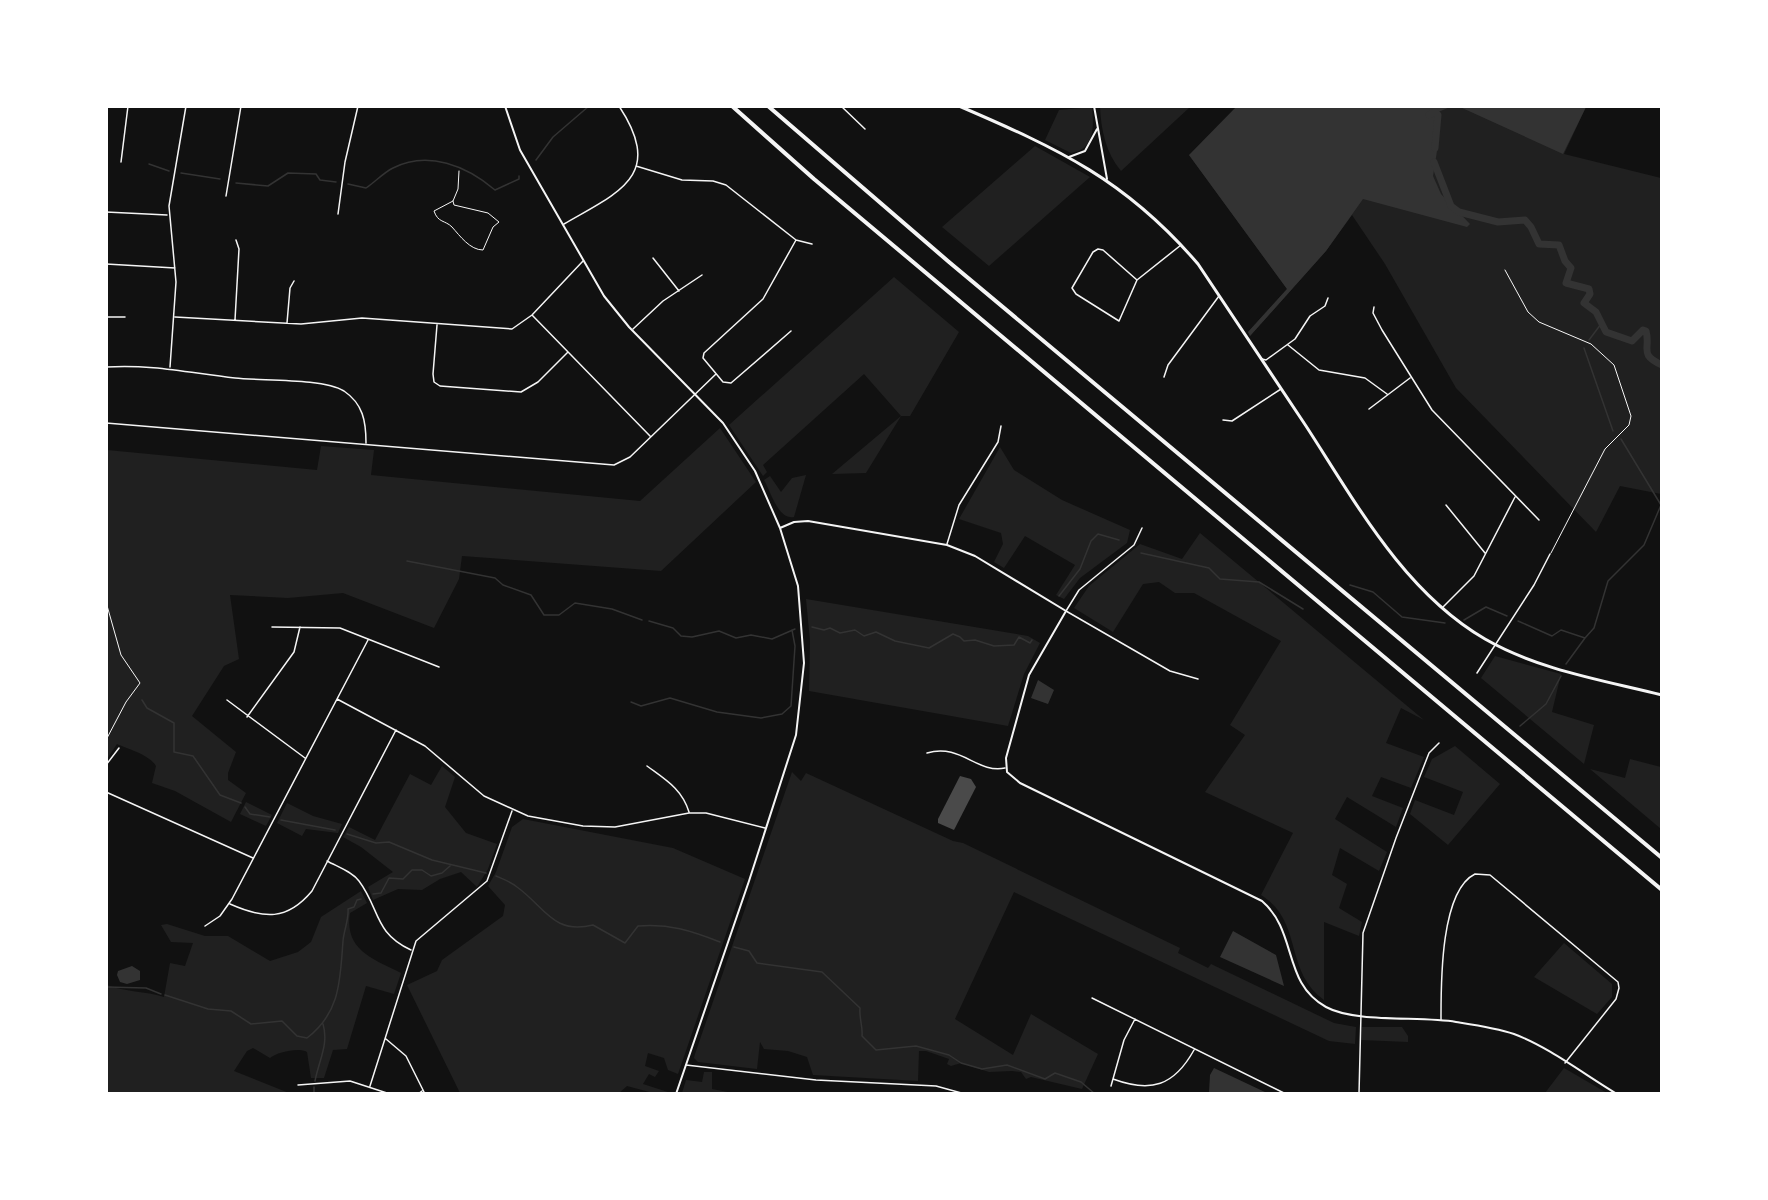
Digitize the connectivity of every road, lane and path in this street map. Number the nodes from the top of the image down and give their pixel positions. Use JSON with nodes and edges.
{"nodes":[{"id":1,"x":128,"y":106,"type":"edge"},
{"id":2,"x":186,"y":106,"type":"edge"},
{"id":3,"x":241,"y":106,"type":"edge"},
{"id":4,"x":358,"y":106,"type":"edge"},
{"id":5,"x":505,"y":106,"type":"edge"},
{"id":6,"x":619,"y":106,"type":"edge"},
{"id":7,"x":732,"y":106,"type":"edge"},
{"id":8,"x":768,"y":106,"type":"edge"},
{"id":9,"x":842,"y":106,"type":"edge"},
{"id":10,"x":959,"y":106,"type":"edge"},
{"id":11,"x":1094,"y":106,"type":"edge"},
{"id":12,"x":1097,"y":128,"type":"junction"},
{"id":13,"x":865,"y":129,"type":"dead end"},
{"id":14,"x":1070,"y":157,"type":"junction"},
{"id":15,"x":121,"y":162,"type":"dead end"},
{"id":16,"x":636,"y":166,"type":"junction"},
{"id":17,"x":459,"y":171,"type":"dead end"},
{"id":18,"x":1107,"y":179,"type":"junction"},
{"id":19,"x":226,"y":196,"type":"dead end"},
{"id":20,"x":453,"y":201,"type":"junction"},
{"id":21,"x":106,"y":212,"type":"edge"},
{"id":22,"x":338,"y":214,"type":"dead end"},
{"id":23,"x":168,"y":215,"type":"junction"},
{"id":24,"x":563,"y":225,"type":"junction"},
{"id":25,"x":236,"y":240,"type":"dead end"},
{"id":26,"x":796,"y":240,"type":"junction"},
{"id":27,"x":812,"y":244,"type":"dead end"},
{"id":28,"x":1181,"y":245,"type":"junction"},
{"id":29,"x":652,"y":258,"type":"dead end"},
{"id":30,"x":583,"y":260,"type":"junction"},
{"id":31,"x":106,"y":264,"type":"edge"},
{"id":32,"x":176,"y":268,"type":"junction"},
{"id":33,"x":1505,"y":270,"type":"dead end"},
{"id":34,"x":702,"y":275,"type":"dead end"},
{"id":35,"x":294,"y":280,"type":"dead end"},
{"id":36,"x":1137,"y":280,"type":"junction"},
{"id":37,"x":680,"y":291,"type":"junction"},
{"id":38,"x":1219,"y":296,"type":"junction"},
{"id":39,"x":1328,"y":297,"type":"dead end"},
{"id":40,"x":1374,"y":307,"type":"dead end"},
{"id":41,"x":532,"y":315,"type":"junction"},
{"id":42,"x":106,"y":317,"type":"edge"},
{"id":43,"x":125,"y":317,"type":"dead end"},
{"id":44,"x":175,"y":317,"type":"junction"},
{"id":45,"x":235,"y":321,"type":"junction"},
{"id":46,"x":287,"y":324,"type":"junction"},
{"id":47,"x":437,"y":325,"type":"junction"},
{"id":48,"x":633,"y":330,"type":"junction"},
{"id":49,"x":791,"y":331,"type":"dead end"},
{"id":50,"x":1288,"y":345,"type":"junction"},
{"id":51,"x":568,"y":352,"type":"junction"},
{"id":52,"x":1261,"y":358,"type":"junction"},
{"id":53,"x":106,"y":367,"type":"edge"},
{"id":54,"x":170,"y":368,"type":"junction"},
{"id":55,"x":716,"y":374,"type":"junction"},
{"id":56,"x":1164,"y":376,"type":"dead end"},
{"id":57,"x":1411,"y":378,"type":"junction"},
{"id":58,"x":1281,"y":389,"type":"junction"},
{"id":59,"x":695,"y":394,"type":"junction"},
{"id":60,"x":1387,"y":394,"type":"junction"},
{"id":61,"x":1369,"y":408,"type":"dead end"},
{"id":62,"x":1223,"y":420,"type":"dead end"},
{"id":63,"x":106,"y":423,"type":"edge"},
{"id":64,"x":1001,"y":426,"type":"dead end"},
{"id":65,"x":650,"y":436,"type":"junction"},
{"id":66,"x":366,"y":444,"type":"junction"},
{"id":67,"x":1515,"y":495,"type":"junction"},
{"id":68,"x":1446,"y":505,"type":"dead end"},
{"id":69,"x":1539,"y":520,"type":"dead end"},
{"id":70,"x":780,"y":528,"type":"junction"},
{"id":71,"x":1142,"y":528,"type":"dead end"},
{"id":72,"x":946,"y":545,"type":"junction"},
{"id":73,"x":1486,"y":554,"type":"junction"},
{"id":74,"x":1550,"y":555,"type":"joint"},
{"id":75,"x":106,"y":602,"type":"edge"},
{"id":76,"x":1442,"y":608,"type":"junction"},
{"id":77,"x":1065,"y":611,"type":"junction"},
{"id":78,"x":106,"y":620,"type":"edge"},
{"id":79,"x":111,"y":620,"type":"junction"},
{"id":80,"x":272,"y":627,"type":"dead end"},
{"id":81,"x":300,"y":627,"type":"junction"},
{"id":82,"x":368,"y":640,"type":"junction"},
{"id":83,"x":1496,"y":645,"type":"junction"},
{"id":84,"x":439,"y":667,"type":"dead end"},
{"id":85,"x":1477,"y":673,"type":"dead end"},
{"id":86,"x":1198,"y":679,"type":"dead end"},
{"id":87,"x":1662,"y":695,"type":"edge"},
{"id":88,"x":337,"y":699,"type":"junction"},
{"id":89,"x":227,"y":700,"type":"dead end"},
{"id":90,"x":247,"y":717,"type":"junction"},
{"id":91,"x":396,"y":730,"type":"junction"},
{"id":92,"x":106,"y":740,"type":"edge"},
{"id":93,"x":1438,"y":743,"type":"dead end"},
{"id":94,"x":119,"y":748,"type":"dead end"},
{"id":95,"x":927,"y":753,"type":"dead end"},
{"id":96,"x":306,"y":758,"type":"junction"},
{"id":97,"x":106,"y":765,"type":"edge"},
{"id":98,"x":647,"y":766,"type":"dead end"},
{"id":99,"x":1006,"y":767,"type":"junction"},
{"id":100,"x":106,"y":792,"type":"edge"},
{"id":101,"x":513,"y":810,"type":"junction"},
{"id":102,"x":689,"y":813,"type":"junction"},
{"id":103,"x":766,"y":828,"type":"junction"},
{"id":104,"x":254,"y":858,"type":"junction"},
{"id":105,"x":1662,"y":858,"type":"edge"},
{"id":106,"x":327,"y":861,"type":"junction"},
{"id":107,"x":1662,"y":890,"type":"edge"},
{"id":108,"x":229,"y":904,"type":"junction"},
{"id":109,"x":205,"y":926,"type":"dead end"},
{"id":110,"x":412,"y":951,"type":"junction"},
{"id":111,"x":1092,"y":998,"type":"dead end"},
{"id":112,"x":1361,"y":1015,"type":"junction"},
{"id":113,"x":1135,"y":1019,"type":"junction"},
{"id":114,"x":1441,"y":1020,"type":"junction"},
{"id":115,"x":386,"y":1039,"type":"junction"},
{"id":116,"x":1194,"y":1048,"type":"junction"},
{"id":117,"x":1565,"y":1062,"type":"junction"},
{"id":118,"x":686,"y":1065,"type":"junction"},
{"id":119,"x":1113,"y":1079,"type":"junction"},
{"id":120,"x":298,"y":1085,"type":"dead end"},
{"id":121,"x":370,"y":1086,"type":"junction"},
{"id":122,"x":1111,"y":1086,"type":"dead end"},
{"id":123,"x":423,"y":1090,"type":"junction"},
{"id":124,"x":390,"y":1094,"type":"edge"},
{"id":125,"x":418,"y":1094,"type":"edge"},
{"id":126,"x":425,"y":1094,"type":"edge"},
{"id":127,"x":676,"y":1094,"type":"edge"},
{"id":128,"x":965,"y":1094,"type":"edge"},
{"id":129,"x":1286,"y":1094,"type":"edge"},
{"id":130,"x":1359,"y":1094,"type":"edge"},
{"id":131,"x":1617,"y":1094,"type":"edge"}],
"edges":[{"from":1,"to":15,"type":"street"},
{"from":2,"to":23,"type":"street"},
{"from":3,"to":19,"type":"street"},
{"from":4,"to":22,"type":"street"},
{"from":5,"to":24,"type":"street"},
{"from":6,"to":16,"type":"street"},
{"from":7,"to":107,"type":"highway"},
{"from":8,"to":105,"type":"highway"},
{"from":9,"to":13,"type":"street"},
{"from":10,"to":14,"type":"main road"},
{"from":11,"to":12,"type":"street"},
{"from":12,"to":14,"type":"street"},
{"from":12,"to":18,"type":"street"},
{"from":14,"to":18,"type":"main road"},
{"from":16,"to":24,"type":"street"},
{"from":16,"to":26,"type":"street"},
{"from":17,"to":20,"type":"path"},
{"from":18,"to":28,"type":"main road"},
{"from":20,"to":20,"type":"path"},
{"from":21,"to":23,"type":"street"},
{"from":23,"to":32,"type":"street"},
{"from":24,"to":30,"type":"street"},
{"from":25,"to":45,"type":"street"},
{"from":26,"to":27,"type":"street"},
{"from":26,"to":55,"type":"street"},
{"from":28,"to":36,"type":"street"},
{"from":28,"to":38,"type":"main road"},
{"from":29,"to":37,"type":"street"},
{"from":30,"to":41,"type":"street"},
{"from":30,"to":48,"type":"street"},
{"from":31,"to":32,"type":"street"},
{"from":32,"to":44,"type":"street"},
{"from":33,"to":74,"type":"lane"},
{"from":34,"to":37,"type":"street"},
{"from":35,"to":46,"type":"street"},
{"from":36,"to":36,"type":"street"},
{"from":37,"to":48,"type":"street"},
{"from":38,"to":52,"type":"main road"},
{"from":38,"to":56,"type":"street"},
{"from":39,"to":50,"type":"street"},
{"from":40,"to":57,"type":"street"},
{"from":41,"to":47,"type":"street"},
{"from":41,"to":51,"type":"street"},
{"from":42,"to":43,"type":"street"},
{"from":44,"to":45,"type":"street"},
{"from":44,"to":54,"type":"street"},
{"from":45,"to":46,"type":"street"},
{"from":46,"to":47,"type":"street"},
{"from":47,"to":51,"type":"street"},
{"from":48,"to":59,"type":"street"},
{"from":49,"to":55,"type":"street"},
{"from":50,"to":52,"type":"street"},
{"from":50,"to":60,"type":"street"},
{"from":51,"to":65,"type":"street"},
{"from":52,"to":58,"type":"main road"},
{"from":53,"to":54,"type":"street"},
{"from":54,"to":66,"type":"street"},
{"from":55,"to":59,"type":"street"},
{"from":57,"to":60,"type":"street"},
{"from":57,"to":67,"type":"street"},
{"from":58,"to":62,"type":"street"},
{"from":58,"to":76,"type":"main road"},
{"from":59,"to":65,"type":"street"},
{"from":59,"to":70,"type":"street"},
{"from":60,"to":61,"type":"street"},
{"from":63,"to":66,"type":"street"},
{"from":64,"to":72,"type":"street"},
{"from":65,"to":66,"type":"street"},
{"from":67,"to":69,"type":"street"},
{"from":67,"to":73,"type":"street"},
{"from":68,"to":73,"type":"street"},
{"from":70,"to":72,"type":"street"},
{"from":70,"to":103,"type":"street"},
{"from":71,"to":77,"type":"street"},
{"from":72,"to":77,"type":"street"},
{"from":73,"to":76,"type":"street"},
{"from":74,"to":83,"type":"street"},
{"from":75,"to":79,"type":"path"},
{"from":76,"to":83,"type":"main road"},
{"from":77,"to":86,"type":"street"},
{"from":77,"to":99,"type":"street"},
{"from":78,"to":79,"type":"path"},
{"from":79,"to":92,"type":"path"},
{"from":80,"to":81,"type":"street"},
{"from":81,"to":82,"type":"street"},
{"from":81,"to":90,"type":"street"},
{"from":82,"to":84,"type":"street"},
{"from":82,"to":88,"type":"street"},
{"from":83,"to":85,"type":"street"},
{"from":83,"to":87,"type":"main road"},
{"from":88,"to":91,"type":"street"},
{"from":88,"to":96,"type":"street"},
{"from":89,"to":90,"type":"street"},
{"from":90,"to":96,"type":"street"},
{"from":91,"to":101,"type":"street"},
{"from":91,"to":106,"type":"street"},
{"from":93,"to":112,"type":"street"},
{"from":94,"to":97,"type":"street"},
{"from":95,"to":99,"type":"street"},
{"from":96,"to":104,"type":"street"},
{"from":98,"to":102,"type":"street"},
{"from":99,"to":112,"type":"street"},
{"from":100,"to":104,"type":"street"},
{"from":101,"to":102,"type":"street"},
{"from":101,"to":110,"type":"street"},
{"from":102,"to":103,"type":"street"},
{"from":103,"to":118,"type":"street"},
{"from":104,"to":108,"type":"street"},
{"from":106,"to":108,"type":"street"},
{"from":106,"to":110,"type":"street"},
{"from":108,"to":109,"type":"street"},
{"from":110,"to":115,"type":"street"},
{"from":111,"to":113,"type":"street"},
{"from":112,"to":114,"type":"street"},
{"from":112,"to":130,"type":"street"},
{"from":113,"to":116,"type":"street"},
{"from":113,"to":119,"type":"street"},
{"from":114,"to":117,"type":"street"},
{"from":114,"to":117,"type":"street"},
{"from":115,"to":121,"type":"street"},
{"from":115,"to":123,"type":"street"},
{"from":116,"to":119,"type":"street"},
{"from":116,"to":129,"type":"street"},
{"from":117,"to":131,"type":"street"},
{"from":118,"to":127,"type":"street"},
{"from":118,"to":128,"type":"street"},
{"from":119,"to":122,"type":"street"},
{"from":120,"to":121,"type":"street"},
{"from":121,"to":124,"type":"street"},
{"from":123,"to":125,"type":"street"},
{"from":123,"to":126,"type":"street"}]}
